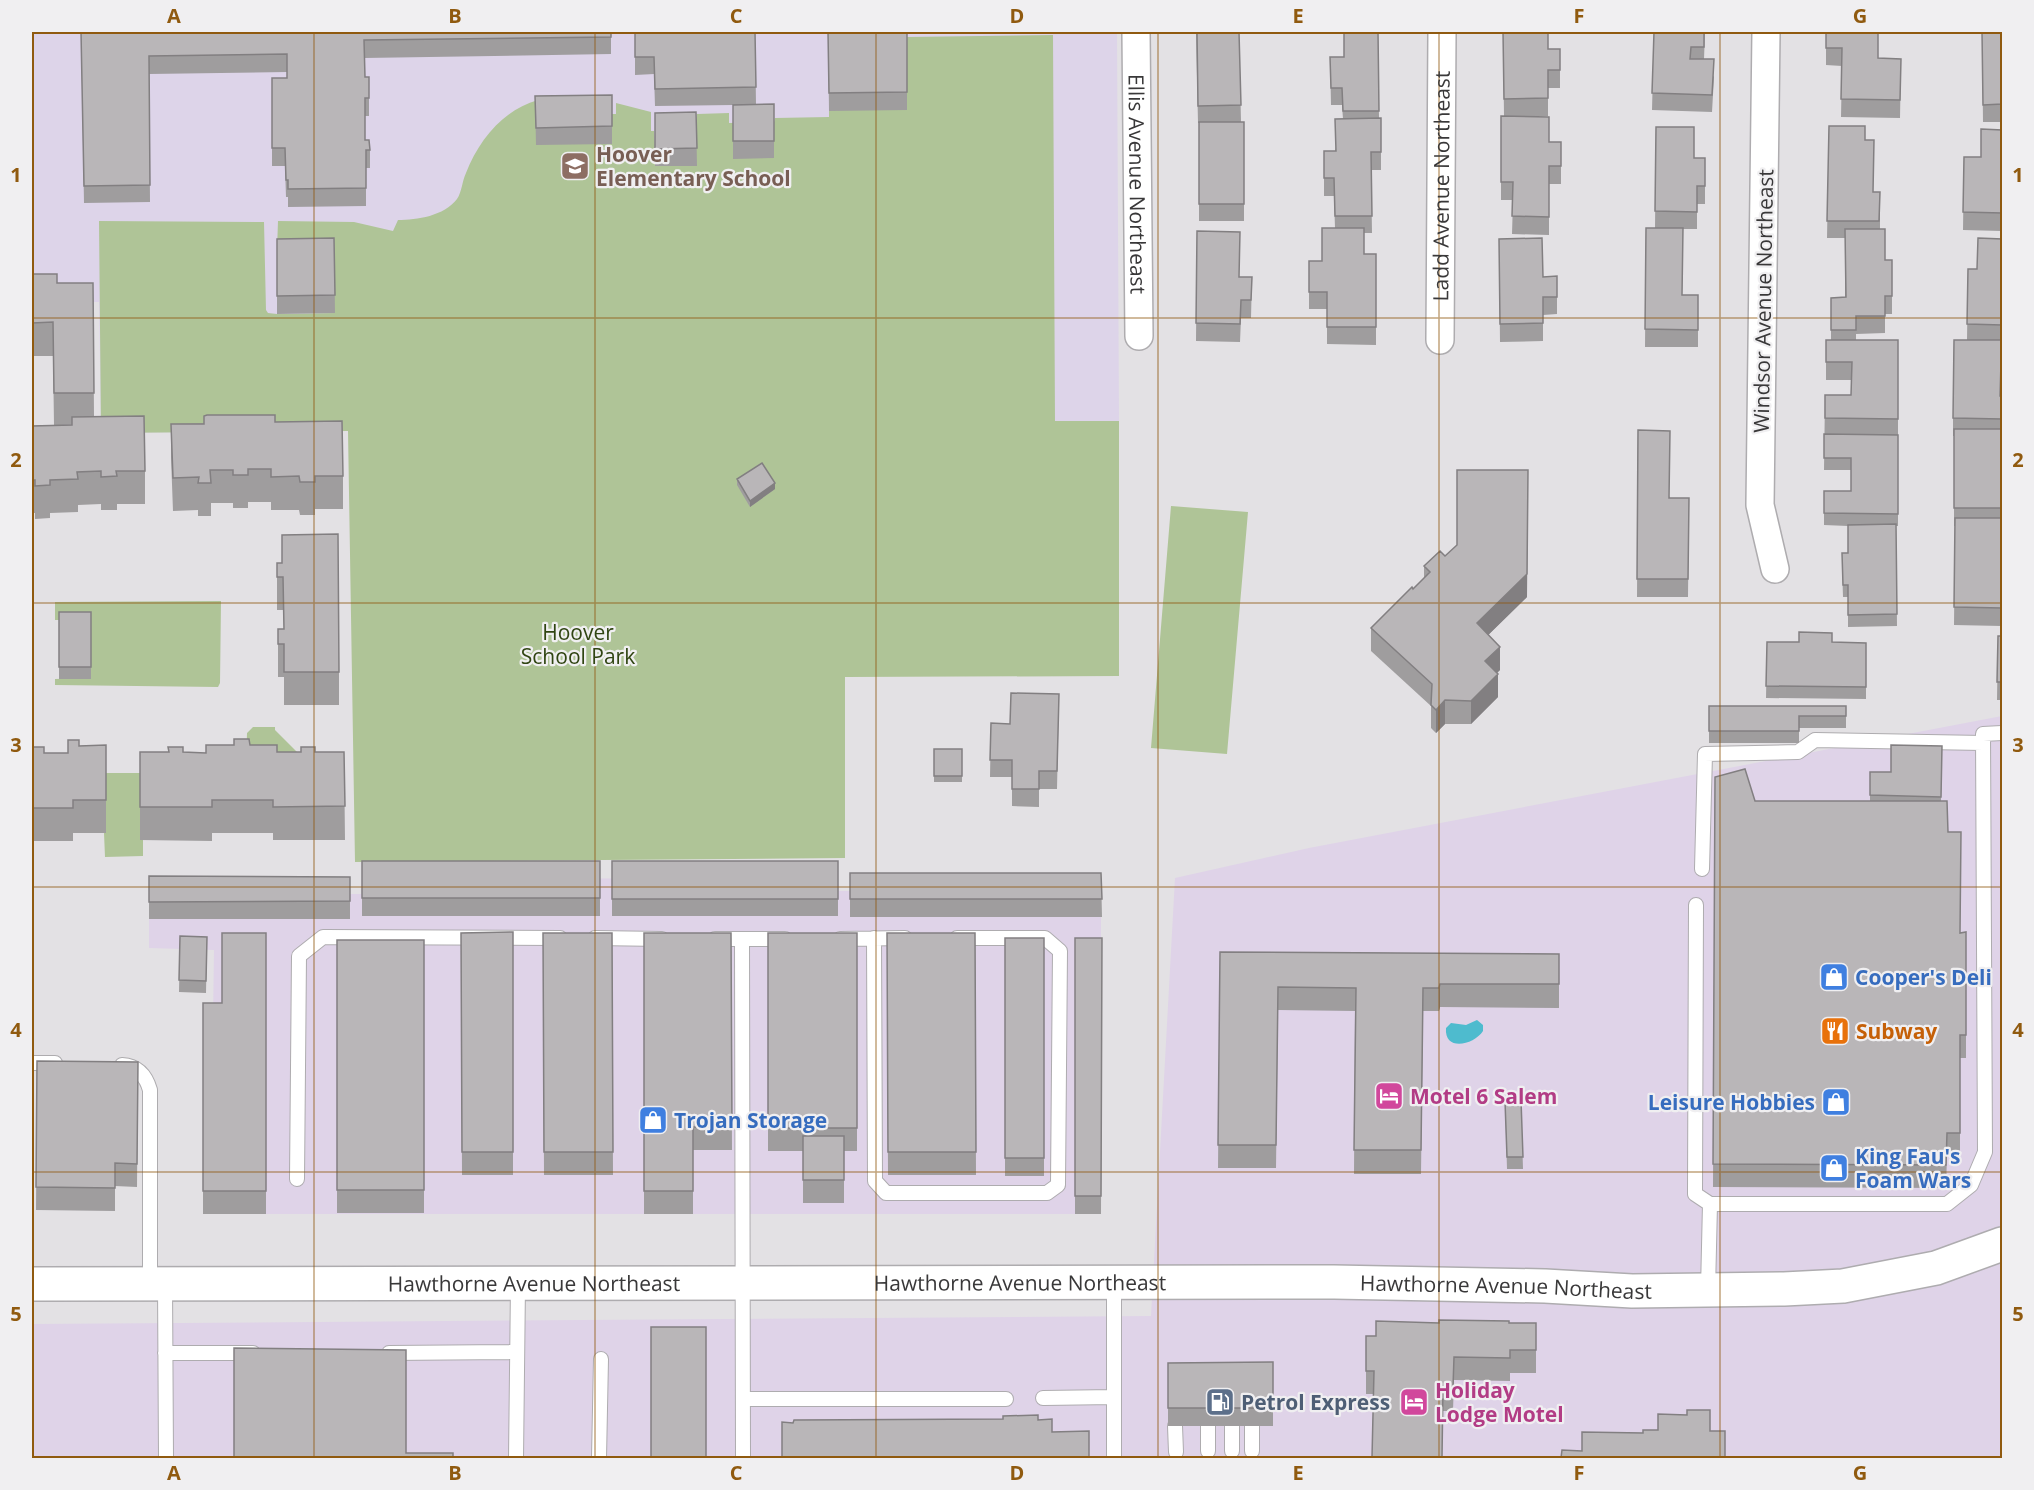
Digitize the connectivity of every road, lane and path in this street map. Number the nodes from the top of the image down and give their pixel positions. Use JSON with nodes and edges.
{"nodes":[{"id":1,"x":1136,"y":32,"type":"edge"},
{"id":2,"x":1442,"y":32,"type":"edge"},
{"id":3,"x":1766,"y":32,"type":"edge"},
{"id":4,"x":1139,"y":336,"type":"dead end"},
{"id":5,"x":1440,"y":340,"type":"dead end"},
{"id":6,"x":1775,"y":568,"type":"dead end"},
{"id":7,"x":2002,"y":734,"type":"edge"},
{"id":8,"x":1983,"y":743,"type":"junction"},
{"id":9,"x":1702,"y":869,"type":"dead end"},
{"id":10,"x":1696,"y":905,"type":"dead end"},
{"id":11,"x":874,"y":938,"type":"junction"},
{"id":12,"x":919,"y":938,"type":"edge"},
{"id":13,"x":942,"y":938,"type":"edge"},
{"id":14,"x":670,"y":939,"type":"edge"},
{"id":15,"x":706,"y":939,"type":"edge"},
{"id":16,"x":742,"y":939,"type":"junction"},
{"id":17,"x":802,"y":939,"type":"edge"},
{"id":18,"x":826,"y":939,"type":"edge"},
{"id":19,"x":32,"y":1063,"type":"edge"},
{"id":20,"x":67,"y":1064,"type":"edge"},
{"id":21,"x":103,"y":1064,"type":"edge"},
{"id":22,"x":297,"y":1179,"type":"dead end"},
{"id":23,"x":1710,"y":1204,"type":"junction"},
{"id":24,"x":2002,"y":1244,"type":"edge"},
{"id":25,"x":1114,"y":1283,"type":"junction"},
{"id":26,"x":32,"y":1284,"type":"edge"},
{"id":27,"x":157,"y":1284,"type":"junction"},
{"id":28,"x":518,"y":1284,"type":"junction"},
{"id":29,"x":743,"y":1284,"type":"junction"},
{"id":30,"x":1708,"y":1290,"type":"junction"},
{"id":31,"x":165,"y":1353,"type":"junction"},
{"id":32,"x":271,"y":1353,"type":"edge"},
{"id":33,"x":376,"y":1353,"type":"edge"},
{"id":34,"x":517,"y":1353,"type":"junction"},
{"id":35,"x":601,"y":1359,"type":"dead end"},
{"id":36,"x":1114,"y":1397,"type":"junction"},
{"id":37,"x":1043,"y":1398,"type":"dead end"},
{"id":38,"x":743,"y":1399,"type":"junction"},
{"id":39,"x":1006,"y":1399,"type":"dead end"},
{"id":40,"x":1175,"y":1426,"type":"edge"},
{"id":41,"x":1208,"y":1426,"type":"edge"},
{"id":42,"x":1232,"y":1426,"type":"edge"},
{"id":43,"x":1252,"y":1426,"type":"edge"},
{"id":44,"x":1208,"y":1451,"type":"dead end"},
{"id":45,"x":1232,"y":1451,"type":"dead end"},
{"id":46,"x":1252,"y":1451,"type":"dead end"},
{"id":47,"x":1176,"y":1452,"type":"dead end"},
{"id":48,"x":166,"y":1458,"type":"edge"},
{"id":49,"x":516,"y":1458,"type":"edge"},
{"id":50,"x":599,"y":1458,"type":"edge"},
{"id":51,"x":743,"y":1458,"type":"edge"},
{"id":52,"x":1114,"y":1458,"type":"edge"}],
"edges":[{"from":1,"to":4,"type":"street","name":"Ellis Avenue Northeast"},
{"from":2,"to":5,"type":"street","name":"Ladd Avenue Northeast"},
{"from":3,"to":6,"type":"street","name":"Windsor Avenue Northeast"},
{"from":7,"to":8,"type":"lane"},
{"from":8,"to":9,"type":"lane"},
{"from":8,"to":23,"type":"lane"},
{"from":10,"to":23,"type":"lane"},
{"from":11,"to":12,"type":"lane"},
{"from":11,"to":13,"type":"lane"},
{"from":11,"to":18,"type":"lane"},
{"from":14,"to":22,"type":"lane"},
{"from":15,"to":16,"type":"lane"},
{"from":16,"to":17,"type":"lane"},
{"from":16,"to":29,"type":"lane"},
{"from":19,"to":20,"type":"lane"},
{"from":21,"to":27,"type":"lane"},
{"from":23,"to":30,"type":"lane"},
{"from":24,"to":30,"type":"main road","name":"Hawthorne Avenue Northeast"},
{"from":25,"to":29,"type":"main road","name":"Hawthorne Avenue Northeast"},
{"from":25,"to":30,"type":"main road","name":"Hawthorne Avenue Northeast"},
{"from":25,"to":36,"type":"lane"},
{"from":26,"to":27,"type":"main road","name":"Hawthorne Avenue Northeast"},
{"from":27,"to":28,"type":"main road","name":"Hawthorne Avenue Northeast"},
{"from":27,"to":31,"type":"lane"},
{"from":28,"to":29,"type":"main road","name":"Hawthorne Avenue Northeast"},
{"from":28,"to":34,"type":"lane"},
{"from":29,"to":38,"type":"lane"},
{"from":31,"to":32,"type":"lane"},
{"from":31,"to":48,"type":"lane"},
{"from":33,"to":34,"type":"lane"},
{"from":34,"to":49,"type":"lane"},
{"from":35,"to":50,"type":"lane"},
{"from":36,"to":37,"type":"lane"},
{"from":36,"to":52,"type":"lane"},
{"from":38,"to":39,"type":"lane"},
{"from":38,"to":51,"type":"lane"},
{"from":40,"to":47,"type":"lane"},
{"from":41,"to":44,"type":"lane"},
{"from":42,"to":45,"type":"lane"},
{"from":43,"to":46,"type":"lane"}]}
